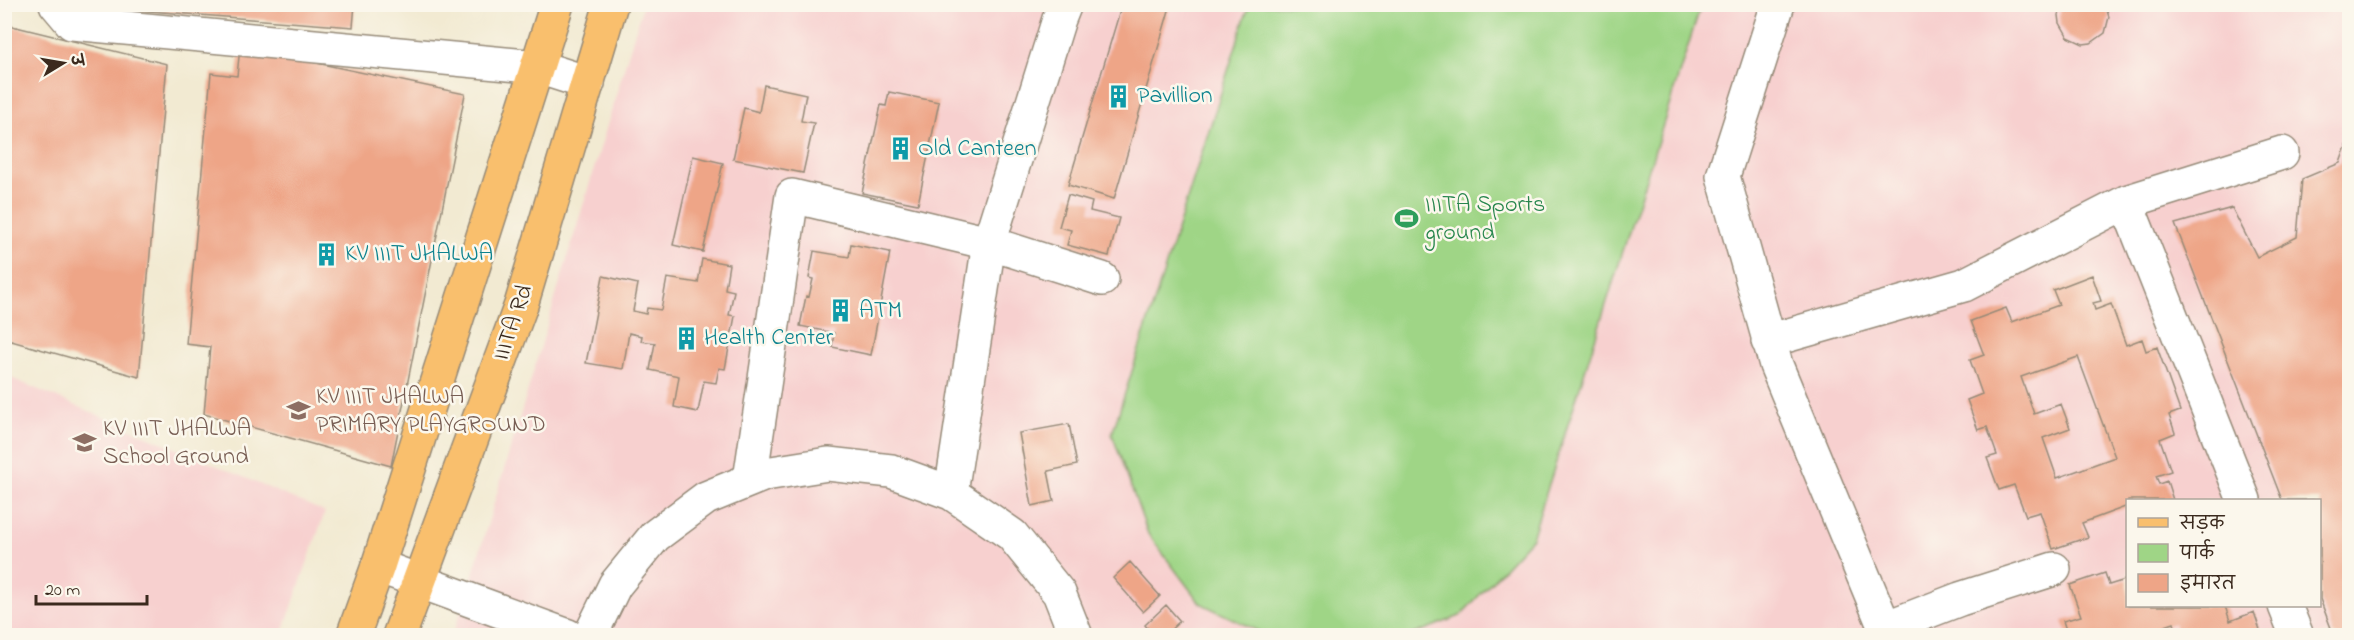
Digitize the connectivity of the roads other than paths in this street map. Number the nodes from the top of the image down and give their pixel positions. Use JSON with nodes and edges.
{"nodes":[{"id":1,"x":56,"y":4,"type":"edge"},
{"id":2,"x":557,"y":4,"type":"edge"},
{"id":3,"x":611,"y":4,"type":"edge"},
{"id":4,"x":1065,"y":4,"type":"edge"},
{"id":5,"x":1778,"y":4,"type":"edge"},
{"id":6,"x":538,"y":67,"type":"junction"},
{"id":7,"x":588,"y":83,"type":"junction"},
{"id":8,"x":2283,"y":153,"type":"dead end"},
{"id":9,"x":2126,"y":202,"type":"junction"},
{"id":10,"x":989,"y":243,"type":"junction"},
{"id":11,"x":1102,"y":279,"type":"dead end"},
{"id":12,"x":1768,"y":341,"type":"junction"},
{"id":13,"x":750,"y":480,"type":"junction"},
{"id":14,"x":951,"y":493,"type":"junction"},
{"id":15,"x":2243,"y":499,"type":"edge"},
{"id":16,"x":378,"y":566,"type":"junction"},
{"id":17,"x":2054,"y":569,"type":"dead end"},
{"id":18,"x":419,"y":581,"type":"junction"},
{"id":19,"x":2285,"y":607,"type":"edge"},
{"id":20,"x":1885,"y":632,"type":"edge"},
{"id":21,"x":353,"y":636,"type":"edge"},
{"id":22,"x":399,"y":636,"type":"edge"},
{"id":23,"x":568,"y":636,"type":"edge"},
{"id":24,"x":590,"y":636,"type":"edge"},
{"id":25,"x":1076,"y":636,"type":"edge"},
{"id":26,"x":2297,"y":636,"type":"edge"}],
"edges":[{"from":1,"to":6,"type":"street"},
{"from":2,"to":6,"type":"main road"},
{"from":3,"to":7,"type":"main road","name":"IIITA Rd"},
{"from":4,"to":10,"type":"street"},
{"from":5,"to":12,"type":"street"},
{"from":6,"to":7,"type":"street"},
{"from":6,"to":16,"type":"main road"},
{"from":7,"to":18,"type":"main road","name":"IIITA Rd"},
{"from":8,"to":9,"type":"street"},
{"from":9,"to":12,"type":"street"},
{"from":9,"to":15,"type":"street"},
{"from":10,"to":11,"type":"street"},
{"from":10,"to":13,"type":"street"},
{"from":10,"to":14,"type":"street"},
{"from":12,"to":20,"type":"street"},
{"from":13,"to":14,"type":"street"},
{"from":13,"to":24,"type":"street"},
{"from":14,"to":25,"type":"street"},
{"from":16,"to":18,"type":"street"},
{"from":16,"to":21,"type":"main road"},
{"from":17,"to":20,"type":"street"},
{"from":18,"to":22,"type":"main road","name":"IIITA Rd"},
{"from":18,"to":23,"type":"street"},
{"from":19,"to":26,"type":"street"}]}
